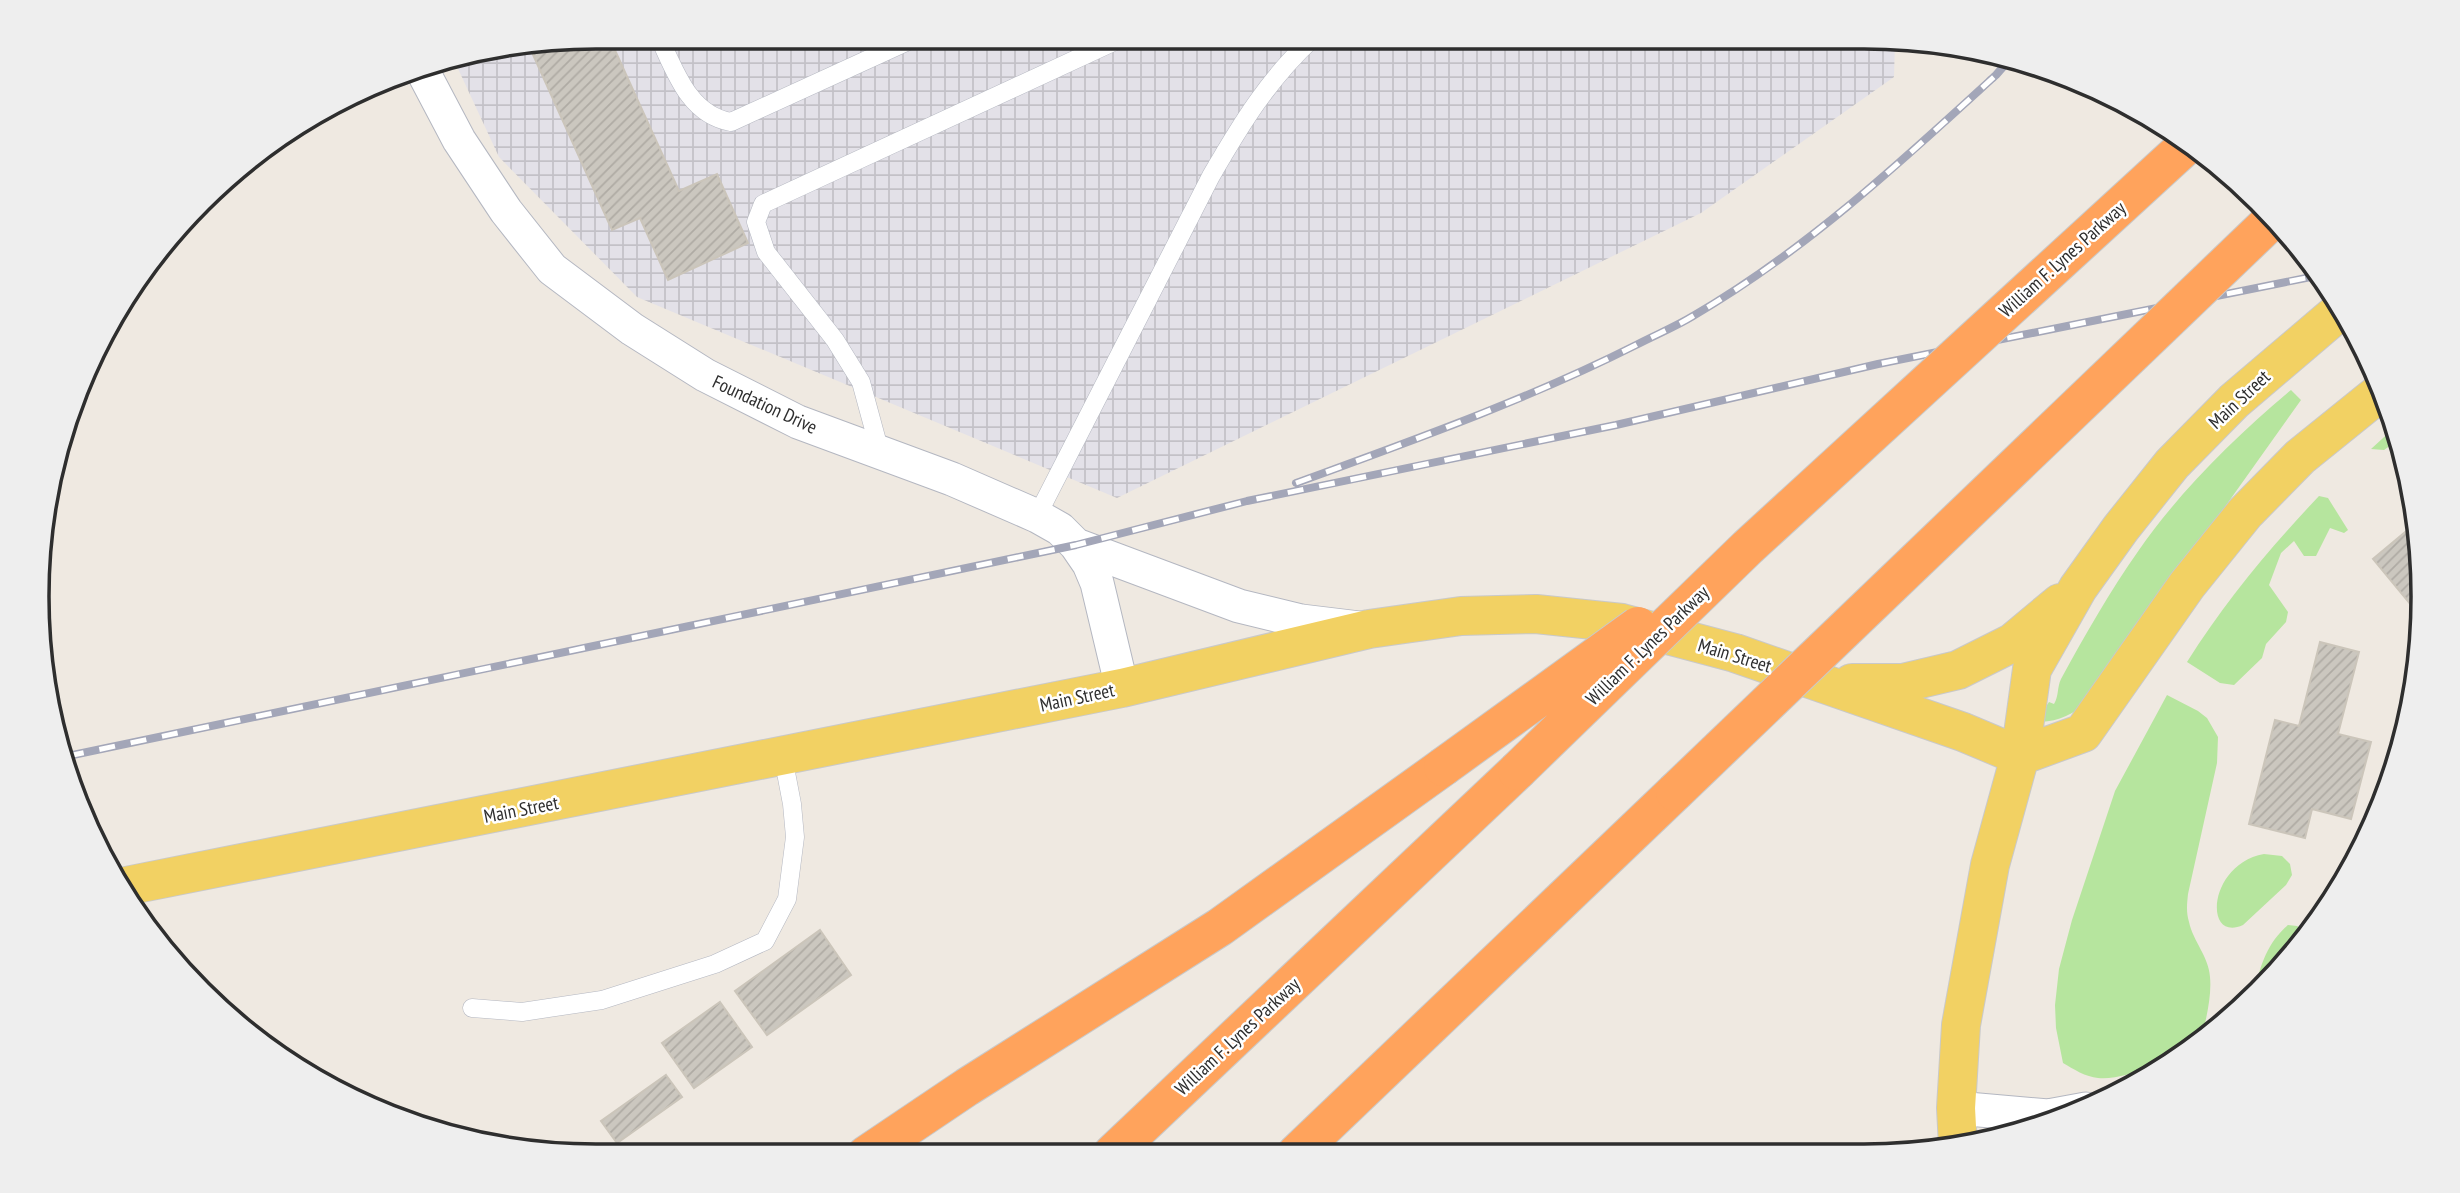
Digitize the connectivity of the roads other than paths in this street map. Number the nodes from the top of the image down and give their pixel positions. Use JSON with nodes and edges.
{"nodes":[{"id":1,"x":664,"y":49,"type":"edge"},
{"id":2,"x":891,"y":49,"type":"edge"},
{"id":3,"x":1098,"y":49,"type":"edge"},
{"id":4,"x":1302,"y":49,"type":"edge"},
{"id":5,"x":426,"y":77,"type":"edge"},
{"id":6,"x":2181,"y":150,"type":"edge"},
{"id":7,"x":2266,"y":226,"type":"edge"},
{"id":8,"x":2334,"y":316,"type":"edge"},
{"id":9,"x":2373,"y":398,"type":"edge"},
{"id":10,"x":880,"y":452,"type":"junction"},
{"id":11,"x":1037,"y":516,"type":"junction"},
{"id":12,"x":1076,"y":545,"type":"junction"},
{"id":13,"x":1748,"y":547,"type":"junction"},
{"id":14,"x":2078,"y":588,"type":"junction"},
{"id":15,"x":1369,"y":629,"type":"junction"},
{"id":16,"x":1823,"y":683,"type":"junction"},
{"id":17,"x":1122,"y":688,"type":"junction"},
{"id":18,"x":2020,"y":756,"type":"junction"},
{"id":19,"x":783,"y":757,"type":"junction"},
{"id":20,"x":131,"y":885,"type":"edge"},
{"id":21,"x":472,"y":1008,"type":"dead end"},
{"id":22,"x":1956,"y":1108,"type":"junction"},
{"id":23,"x":2038,"y":1115,"type":"edge"},
{"id":24,"x":1957,"y":1135,"type":"edge"},
{"id":25,"x":882,"y":1144,"type":"edge"},
{"id":26,"x":1123,"y":1144,"type":"edge"},
{"id":27,"x":1306,"y":1144,"type":"edge"}],
"edges":[{"from":1,"to":2,"type":"lane"},
{"from":3,"to":10,"type":"lane"},
{"from":4,"to":11,"type":"lane"},
{"from":5,"to":10,"type":"street","name":"Foundation Drive"},
{"from":6,"to":13,"type":"highway","name":"William F. Lynes Parkway","bridge":true},
{"from":7,"to":27,"type":"highway","bridge":true},
{"from":8,"to":14,"type":"main road","name":"Main Street"},
{"from":9,"to":18,"type":"main road"},
{"from":10,"to":11,"type":"street","name":"Foundation Drive"},
{"from":11,"to":12,"type":"street","name":"Foundation Drive"},
{"from":12,"to":15,"type":"street"},
{"from":12,"to":17,"type":"street","name":"Foundation Drive"},
{"from":13,"to":25,"type":"highway","bridge":true},
{"from":13,"to":26,"type":"highway","name":"William F. Lynes Parkway","bridge":true},
{"from":14,"to":16,"type":"main road"},
{"from":14,"to":18,"type":"main road","name":"Main Street"},
{"from":15,"to":16,"type":"main road","name":"Main Street"},
{"from":15,"to":17,"type":"main road","name":"Main Street"},
{"from":16,"to":18,"type":"main road","name":"Main Street"},
{"from":17,"to":19,"type":"main road","name":"Main Street"},
{"from":18,"to":22,"type":"main road"},
{"from":19,"to":20,"type":"main road","name":"Main Street"},
{"from":19,"to":21,"type":"lane"},
{"from":22,"to":23,"type":"street"},
{"from":22,"to":24,"type":"main road"}]}
